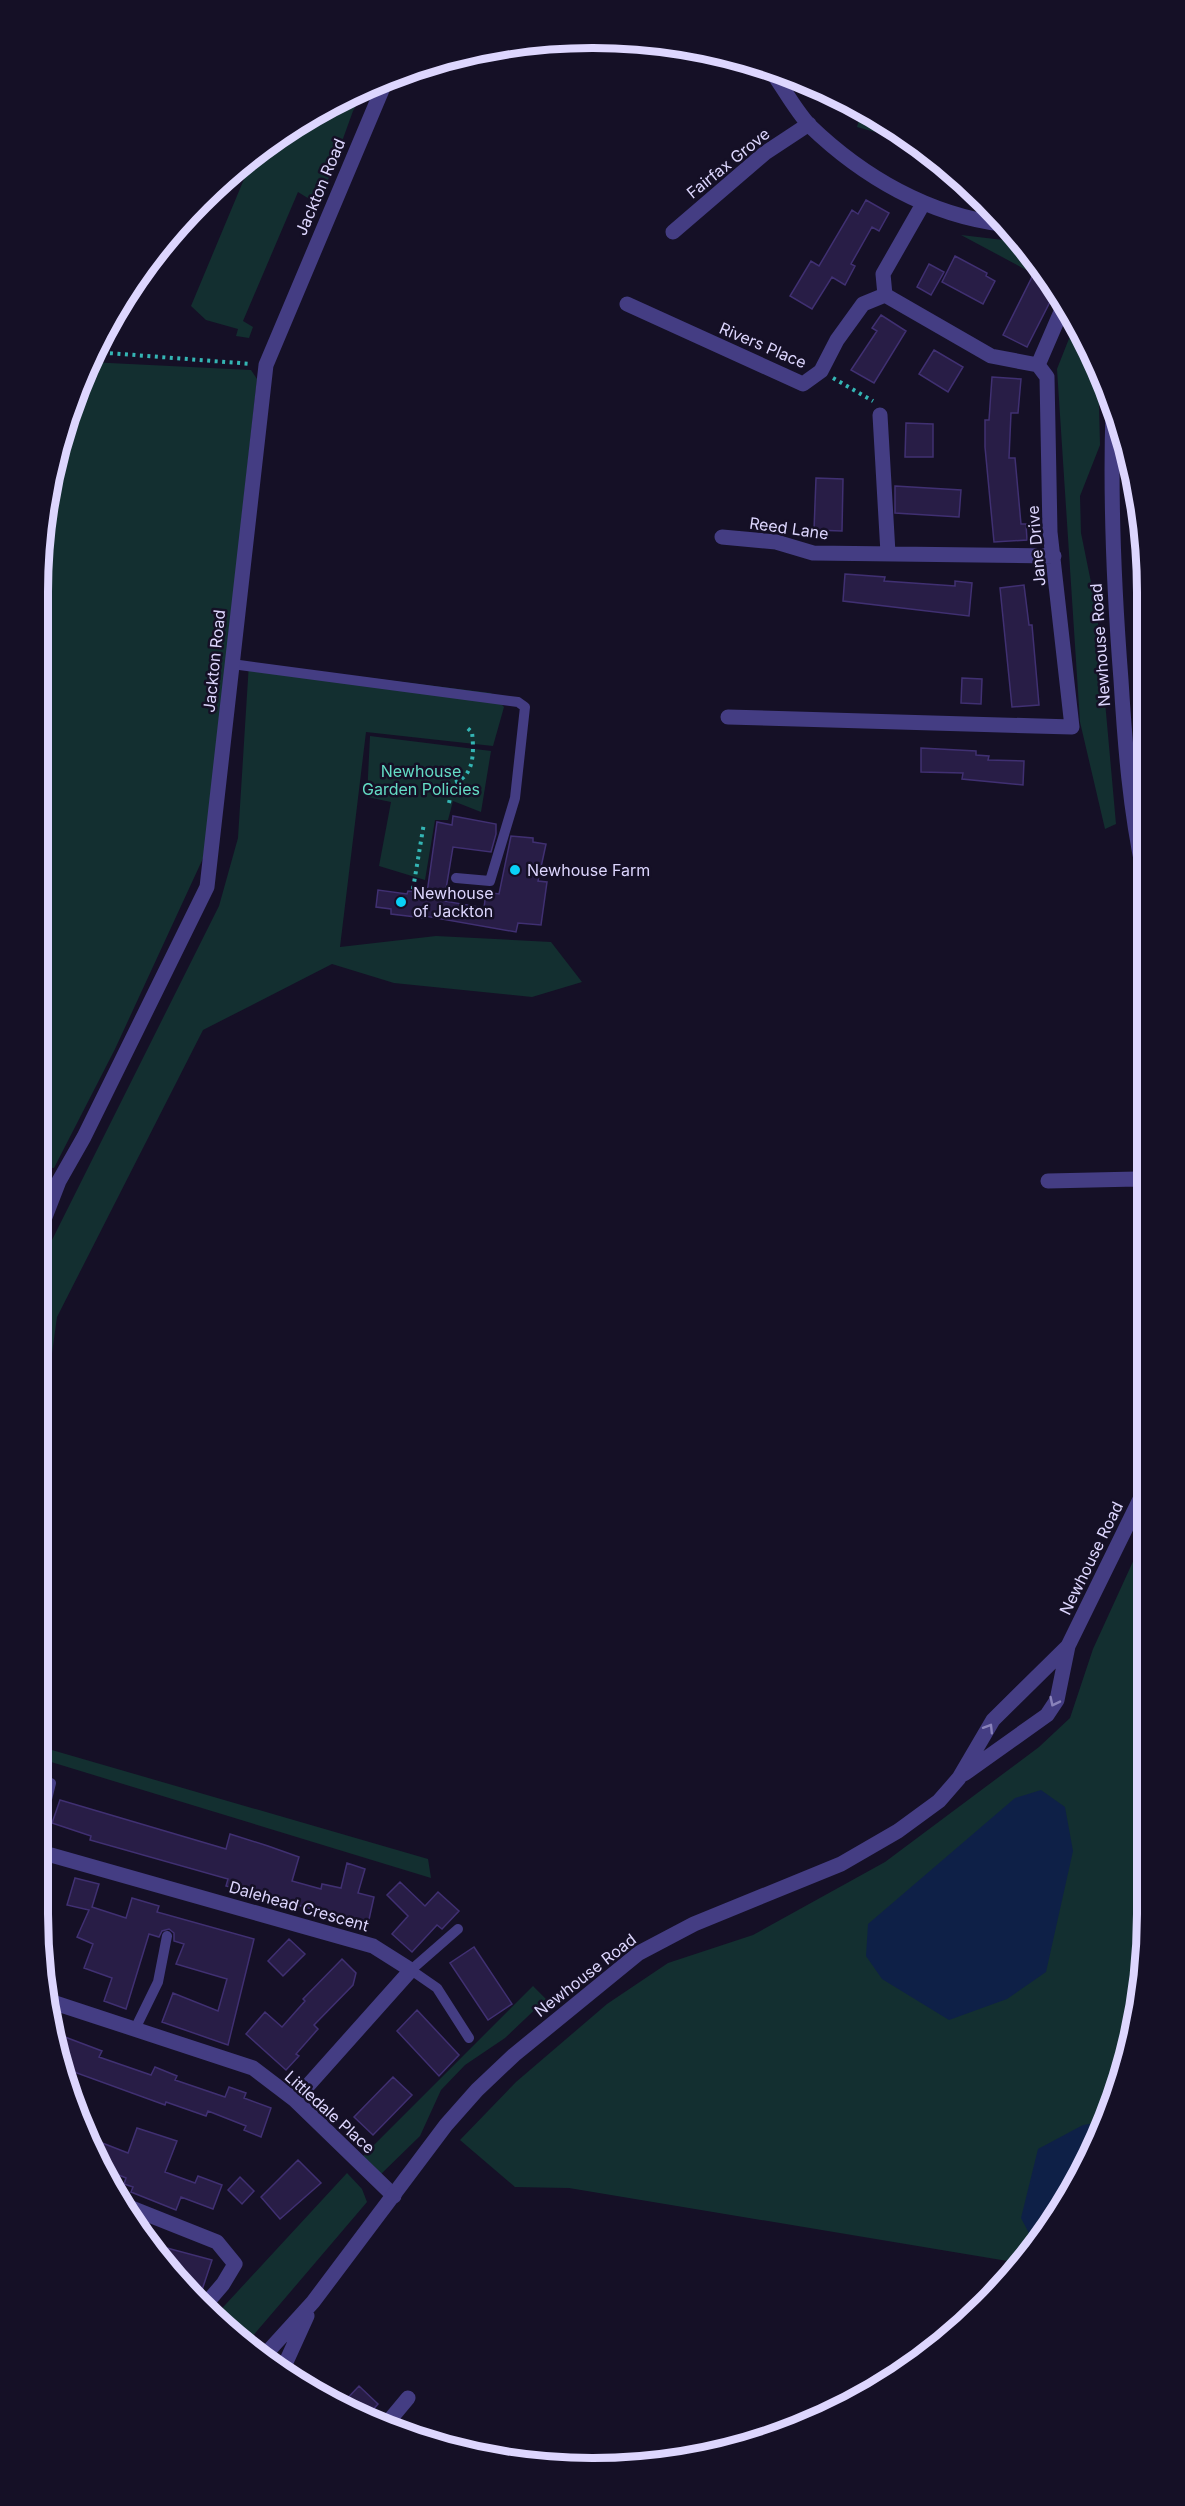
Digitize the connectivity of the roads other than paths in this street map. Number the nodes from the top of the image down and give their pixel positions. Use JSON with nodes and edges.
{"nodes":[{"id":1,"x":778,"y":81,"type":"edge"},
{"id":2,"x":382,"y":90,"type":"edge"},
{"id":3,"x":808,"y":124,"type":"junction"},
{"id":4,"x":923,"y":204,"type":"junction"},
{"id":5,"x":993,"y":223,"type":"edge"},
{"id":6,"x":673,"y":232,"type":"dead end"},
{"id":7,"x":885,"y":295,"type":"junction"},
{"id":8,"x":627,"y":304,"type":"dead end"},
{"id":9,"x":1060,"y":314,"type":"edge"},
{"id":10,"x":1038,"y":365,"type":"junction"},
{"id":11,"x":880,"y":415,"type":"road end"},
{"id":12,"x":1112,"y":432,"type":"edge"},
{"id":13,"x":722,"y":537,"type":"dead end"},
{"id":14,"x":888,"y":552,"type":"junction"},
{"id":15,"x":1054,"y":556,"type":"junction"},
{"id":16,"x":232,"y":664,"type":"junction"},
{"id":17,"x":728,"y":717,"type":"dead end"},
{"id":18,"x":1137,"y":840,"type":"edge"},
{"id":19,"x":456,"y":878,"type":"dead end"},
{"id":20,"x":1137,"y":1179,"type":"edge"},
{"id":21,"x":1048,"y":1181,"type":"dead end"},
{"id":22,"x":48,"y":1209,"type":"edge"},
{"id":23,"x":1137,"y":1505,"type":"edge"},
{"id":24,"x":1068,"y":1646,"type":"junction"},
{"id":25,"x":958,"y":1778,"type":"junction"},
{"id":26,"x":51,"y":1783,"type":"dead end"},
{"id":27,"x":48,"y":1795,"type":"edge"},
{"id":28,"x":48,"y":1855,"type":"edge"},
{"id":29,"x":458,"y":1929,"type":"dead end"},
{"id":30,"x":167,"y":1936,"type":"dead end"},
{"id":31,"x":411,"y":1970,"type":"junction"},
{"id":32,"x":56,"y":2003,"type":"edge"},
{"id":33,"x":135,"y":2029,"type":"junction"},
{"id":34,"x":469,"y":2038,"type":"dead end"},
{"id":35,"x":295,"y":2100,"type":"junction"},
{"id":36,"x":394,"y":2196,"type":"junction"},
{"id":37,"x":136,"y":2210,"type":"edge"},
{"id":38,"x":209,"y":2301,"type":"edge"},
{"id":39,"x":313,"y":2302,"type":"junction"},
{"id":40,"x":269,"y":2351,"type":"edge"},
{"id":41,"x":286,"y":2363,"type":"edge"},
{"id":42,"x":408,"y":2398,"type":"dead end"},
{"id":43,"x":390,"y":2419,"type":"edge"}],
"edges":[{"from":1,"to":3,"type":"street"},
{"from":2,"to":16,"type":"street","name":"Jackton Road"},
{"from":3,"to":4,"type":"street"},
{"from":3,"to":6,"type":"street","name":"Fairfax Grove"},
{"from":4,"to":5,"type":"street"},
{"from":4,"to":7,"type":"street"},
{"from":7,"to":8,"type":"street","name":"Rivers Place"},
{"from":7,"to":10,"type":"street"},
{"from":9,"to":10,"type":"street"},
{"from":10,"to":15,"type":"street","name":"Jane Drive"},
{"from":11,"to":14,"type":"street"},
{"from":12,"to":18,"type":"street","name":"Newhouse Road"},
{"from":13,"to":14,"type":"street","name":"Reed Lane"},
{"from":14,"to":15,"type":"street","name":"Reed Lane"},
{"from":15,"to":17,"type":"street","name":"Jane Drive"},
{"from":16,"to":19,"type":"lane"},
{"from":16,"to":22,"type":"street","name":"Jackton Road"},
{"from":20,"to":21,"type":"street"},
{"from":23,"to":24,"type":"street","name":"Newhouse Road"},
{"from":25,"to":24,"type":"street","name":"Newhouse Road","one_way":true},
{"from":24,"to":25,"type":"street","name":"Newhouse Road","one_way":true},
{"from":25,"to":36,"type":"street","name":"Newhouse Road"},
{"from":26,"to":27,"type":"lane"},
{"from":28,"to":31,"type":"street","name":"Dalehead Crescent"},
{"from":29,"to":31,"type":"lane"},
{"from":30,"to":33,"type":"lane"},
{"from":31,"to":34,"type":"lane"},
{"from":31,"to":35,"type":"street"},
{"from":32,"to":33,"type":"street","name":"Littledale Place"},
{"from":33,"to":35,"type":"street","name":"Littledale Place"},
{"from":35,"to":36,"type":"street","name":"Littledale Place"},
{"from":36,"to":39,"type":"street","name":"Newhouse Road"},
{"from":37,"to":38,"type":"street"},
{"from":39,"to":40,"type":"street","name":"Newhouse Road"},
{"from":39,"to":41,"type":"street","name":"Newhouse Road"},
{"from":42,"to":43,"type":"street"}]}
